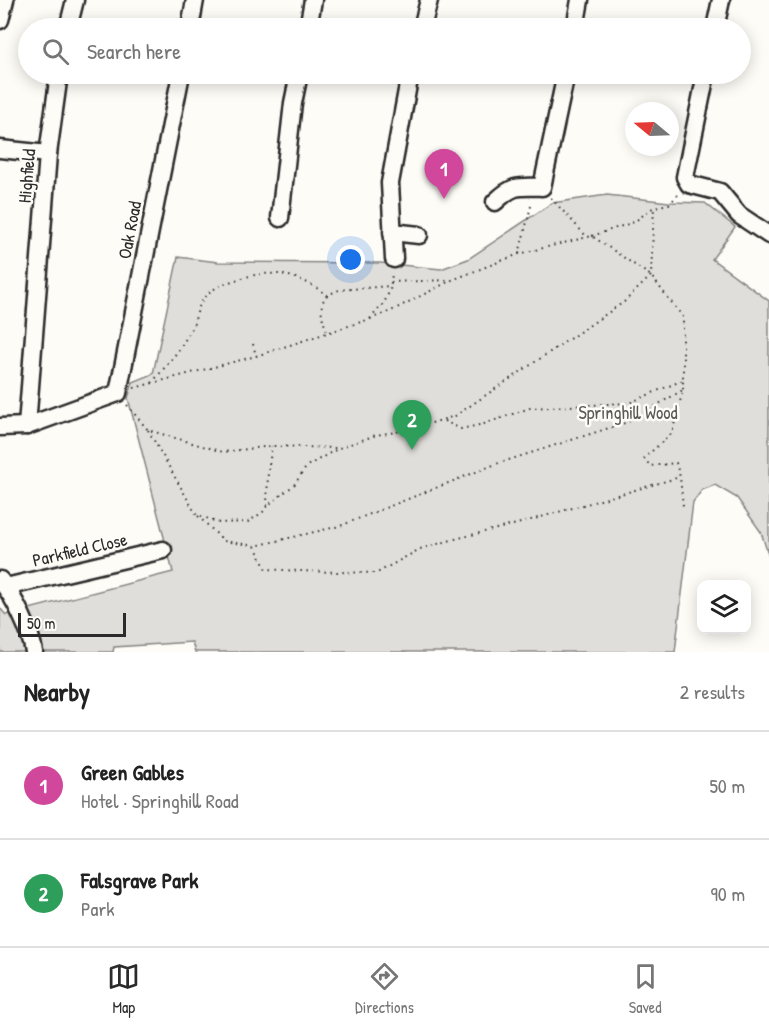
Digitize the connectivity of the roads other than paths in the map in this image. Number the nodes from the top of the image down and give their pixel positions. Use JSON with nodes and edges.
{"nodes":[{"id":1,"x":6,"y":0,"type":"edge"},
{"id":2,"x":75,"y":0,"type":"edge"},
{"id":3,"x":195,"y":0,"type":"edge"},
{"id":4,"x":314,"y":0,"type":"edge"},
{"id":5,"x":429,"y":0,"type":"edge"},
{"id":6,"x":580,"y":0,"type":"edge"},
{"id":7,"x":721,"y":0,"type":"edge"},
{"id":8,"x":70,"y":18,"type":"edge"},
{"id":9,"x":192,"y":18,"type":"edge"},
{"id":10,"x":310,"y":18,"type":"edge"},
{"id":11,"x":424,"y":18,"type":"edge"},
{"id":12,"x":577,"y":18,"type":"edge"},
{"id":13,"x":717,"y":18,"type":"edge"},
{"id":14,"x":0,"y":20,"type":"edge"},
{"id":15,"x":58,"y":84,"type":"edge"},
{"id":16,"x":175,"y":84,"type":"edge"},
{"id":17,"x":297,"y":84,"type":"edge"},
{"id":18,"x":408,"y":84,"type":"edge"},
{"id":19,"x":564,"y":84,"type":"edge"},
{"id":20,"x":704,"y":84,"type":"edge"},
{"id":21,"x":0,"y":149,"type":"edge"},
{"id":22,"x":48,"y":154,"type":"junction"},
{"id":23,"x":495,"y":202,"type":"dead end"},
{"id":24,"x":280,"y":218,"type":"dead end"},
{"id":25,"x":392,"y":232,"type":"junction"},
{"id":26,"x":419,"y":235,"type":"dead end"},
{"id":27,"x":769,"y":236,"type":"edge"},
{"id":28,"x":394,"y":260,"type":"road end"},
{"id":29,"x":27,"y":426,"type":"junction"},
{"id":30,"x":0,"y":427,"type":"edge"},
{"id":31,"x":163,"y":550,"type":"dead end"},
{"id":32,"x":3,"y":584,"type":"edge"},
{"id":33,"x":34,"y":652,"type":"edge"}],
"edges":[{"from":1,"to":14,"type":"street"},
{"from":2,"to":8,"type":"street"},
{"from":3,"to":9,"type":"street"},
{"from":4,"to":10,"type":"street"},
{"from":5,"to":11,"type":"street"},
{"from":6,"to":12,"type":"street"},
{"from":7,"to":13,"type":"street"},
{"from":15,"to":22,"type":"street","name":"Highfield"},
{"from":16,"to":29,"type":"street","name":"Oak Road"},
{"from":17,"to":24,"type":"street"},
{"from":18,"to":25,"type":"street"},
{"from":19,"to":23,"type":"street"},
{"from":20,"to":27,"type":"street"},
{"from":21,"to":22,"type":"street"},
{"from":22,"to":29,"type":"street","name":"Highfield"},
{"from":25,"to":26,"type":"street"},
{"from":25,"to":28,"type":"street"},
{"from":29,"to":30,"type":"street"},
{"from":31,"to":32,"type":"street","name":"Parkfield Close"},
{"from":32,"to":33,"type":"street"}]}
